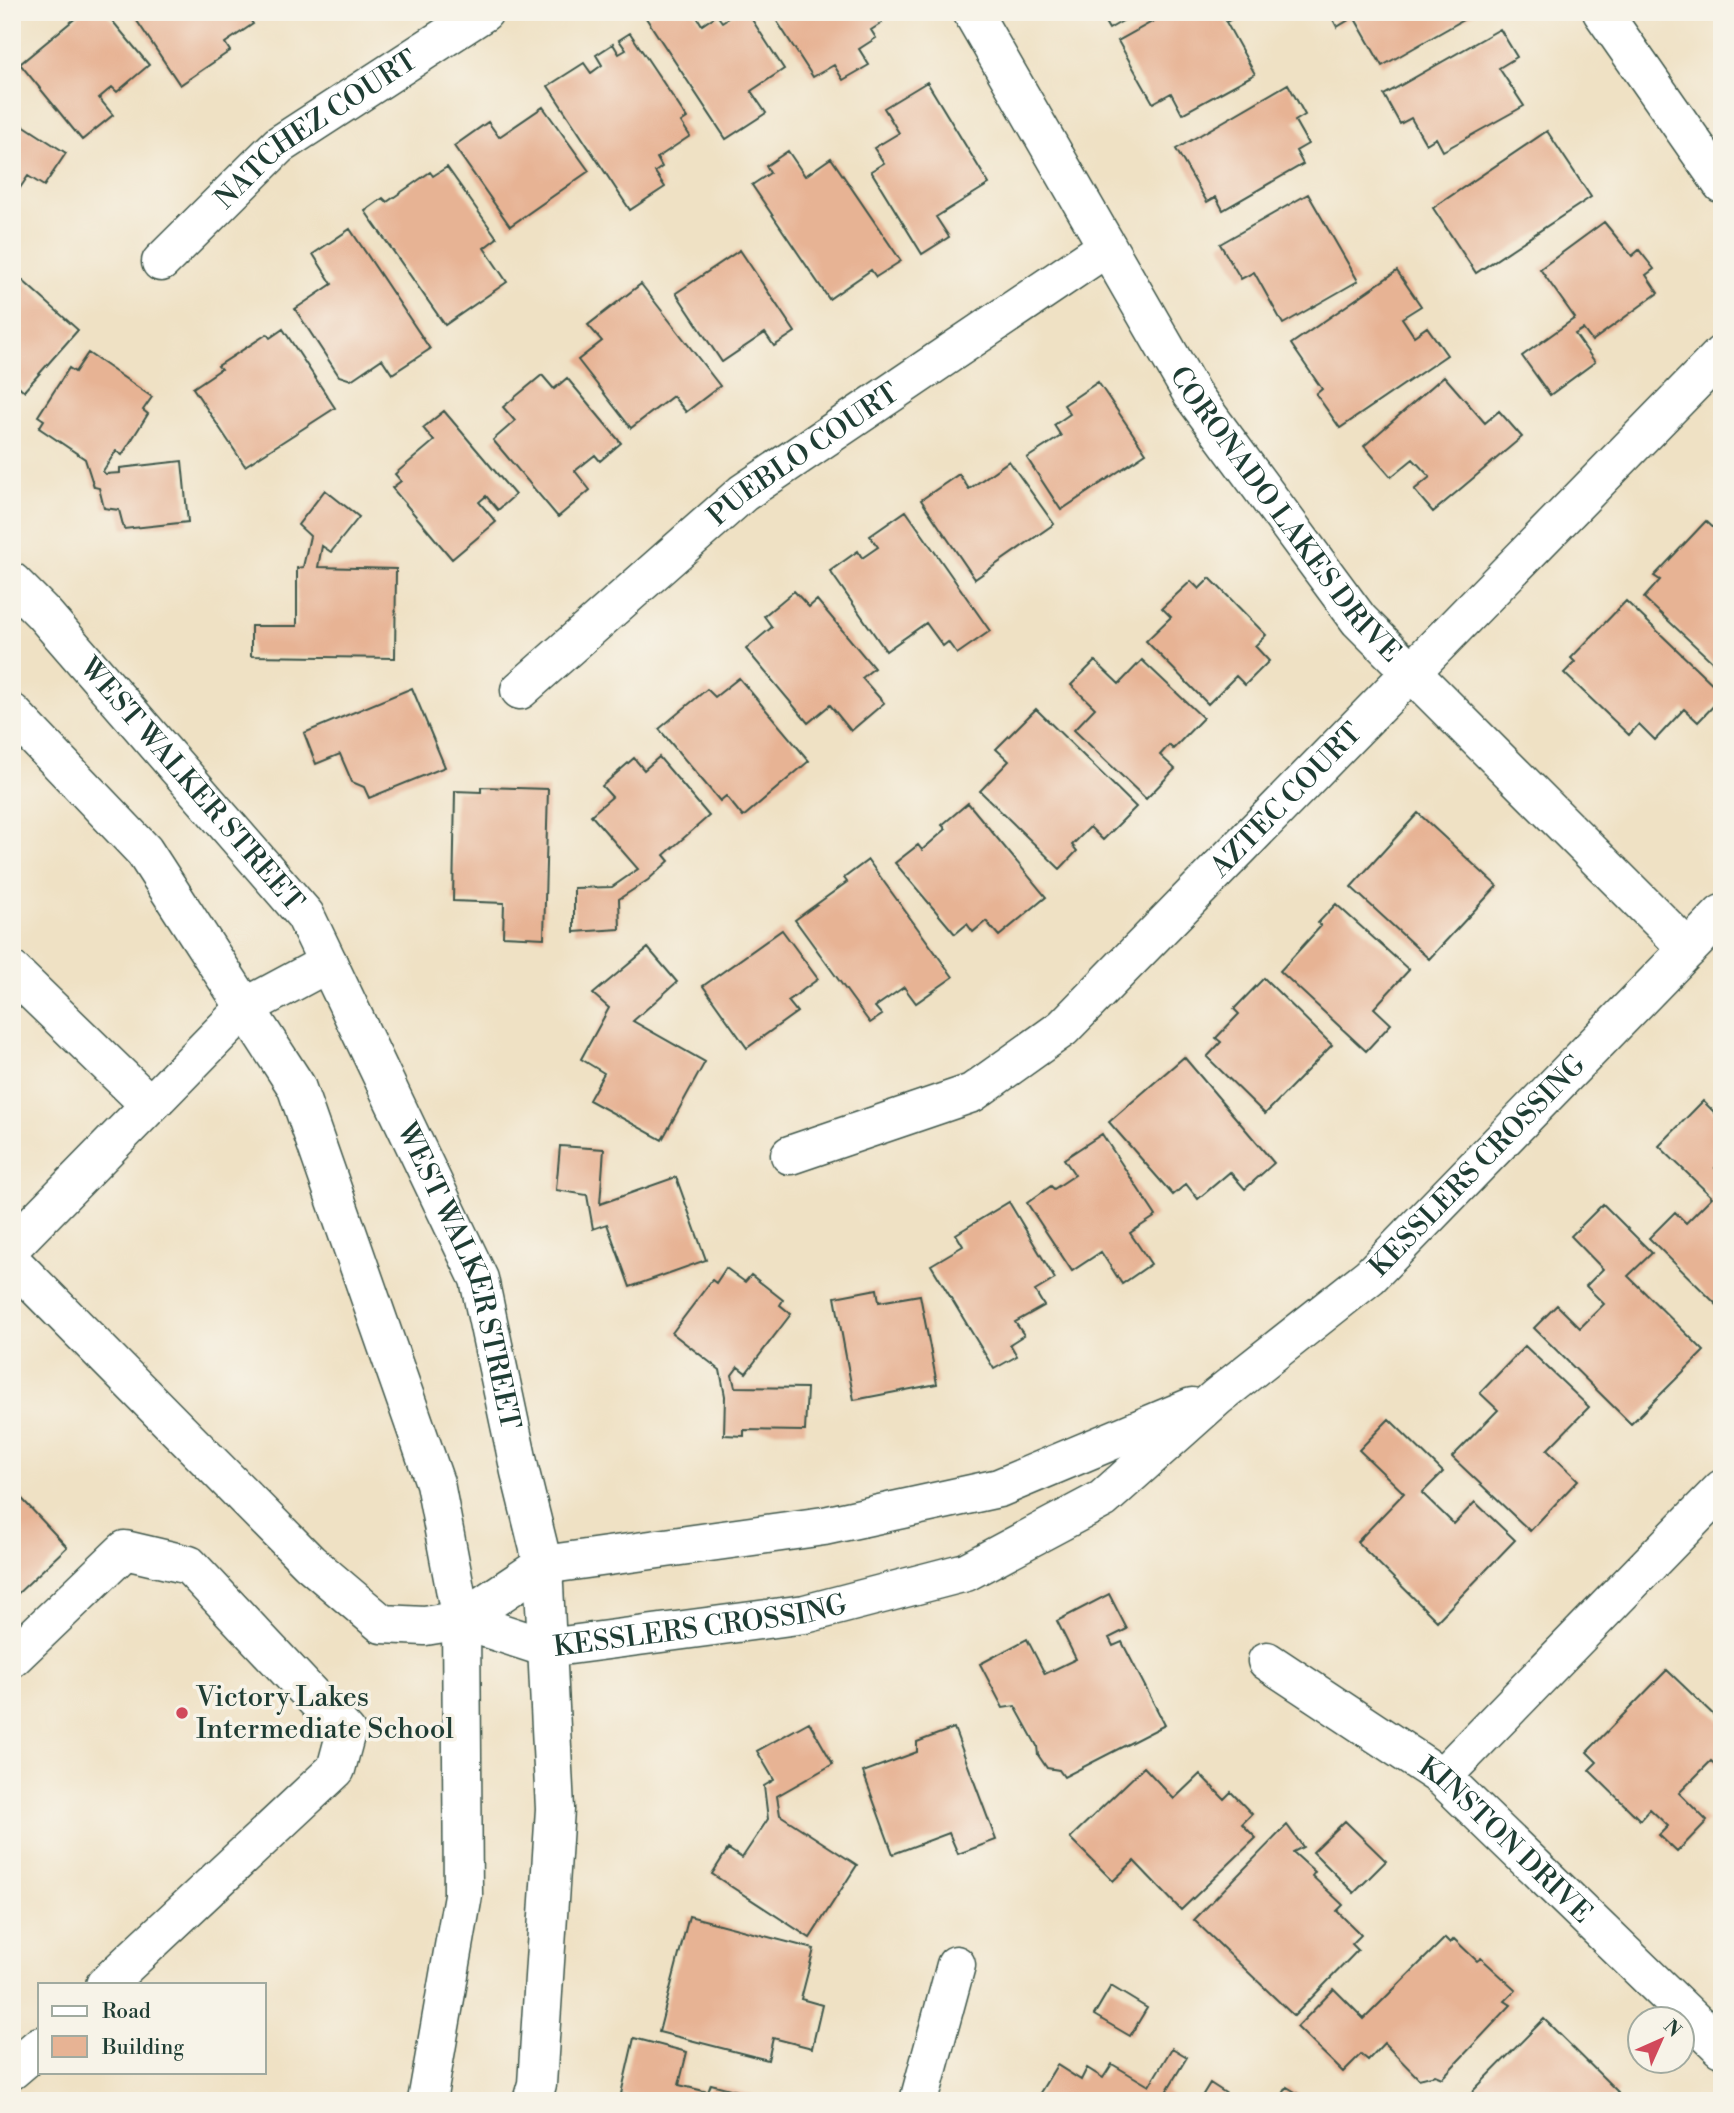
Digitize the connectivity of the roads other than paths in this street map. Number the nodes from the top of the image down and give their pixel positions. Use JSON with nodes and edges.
{"nodes":[{"id":1,"x":484,"y":12,"type":"edge"},
{"id":2,"x":972,"y":12,"type":"edge"},
{"id":3,"x":1602,"y":12,"type":"edge"},
{"id":4,"x":1722,"y":184,"type":"edge"},
{"id":5,"x":1107,"y":247,"type":"junction"},
{"id":6,"x":162,"y":262,"type":"dead end"},
{"id":7,"x":1722,"y":354,"type":"edge"},
{"id":8,"x":12,"y":582,"type":"edge"},
{"id":9,"x":1411,"y":672,"type":"junction"},
{"id":10,"x":520,"y":690,"type":"dead end"},
{"id":11,"x":12,"y":713,"type":"edge"},
{"id":12,"x":1722,"y":914,"type":"edge"},
{"id":13,"x":1688,"y":949,"type":"junction"},
{"id":14,"x":328,"y":963,"type":"junction"},
{"id":15,"x":12,"y":971,"type":"edge"},
{"id":16,"x":246,"y":1007,"type":"junction"},
{"id":17,"x":149,"y":1104,"type":"junction"},
{"id":18,"x":790,"y":1155,"type":"dead end"},
{"id":19,"x":12,"y":1246,"type":"edge"},
{"id":20,"x":12,"y":1262,"type":"edge"},
{"id":21,"x":1217,"y":1397,"type":"junction"},
{"id":22,"x":1722,"y":1489,"type":"edge"},
{"id":23,"x":543,"y":1565,"type":"junction"},
{"id":24,"x":461,"y":1620,"type":"junction"},
{"id":25,"x":547,"y":1648,"type":"junction"},
{"id":26,"x":12,"y":1658,"type":"edge"},
{"id":27,"x":1268,"y":1661,"type":"dead end"},
{"id":28,"x":1442,"y":1777,"type":"junction"},
{"id":29,"x":956,"y":1965,"type":"dead end"},
{"id":30,"x":107,"y":1983,"type":"edge"},
{"id":31,"x":38,"y":2048,"type":"edge"},
{"id":32,"x":1722,"y":2048,"type":"edge"},
{"id":33,"x":12,"y":2070,"type":"edge"},
{"id":34,"x":428,"y":2101,"type":"edge"},
{"id":35,"x":531,"y":2101,"type":"edge"},
{"id":36,"x":919,"y":2101,"type":"edge"}],
"edges":[{"from":1,"to":6,"type":"street","name":"NATCHEZ COURT"},
{"from":2,"to":5,"type":"street","name":"CORONADO LAKES DRIVE"},
{"from":3,"to":4,"type":"street"},
{"from":5,"to":9,"type":"street","name":"CORONADO LAKES DRIVE"},
{"from":5,"to":10,"type":"street","name":"PUEBLO COURT"},
{"from":7,"to":9,"type":"street","name":"AZTEC COURT"},
{"from":8,"to":14,"type":"street","name":"WEST WALKER STREET"},
{"from":9,"to":13,"type":"street","name":"CORONADO LAKES DRIVE"},
{"from":9,"to":18,"type":"street","name":"AZTEC COURT"},
{"from":11,"to":16,"type":"street"},
{"from":12,"to":13,"type":"street","name":"KESSLERS CROSSING"},
{"from":13,"to":21,"type":"street","name":"KESSLERS CROSSING"},
{"from":14,"to":16,"type":"street"},
{"from":14,"to":23,"type":"street","name":"WEST WALKER STREET"},
{"from":15,"to":17,"type":"street"},
{"from":16,"to":17,"type":"street"},
{"from":16,"to":24,"type":"street"},
{"from":17,"to":19,"type":"street"},
{"from":20,"to":24,"type":"street"},
{"from":21,"to":23,"type":"street","name":"KESSLERS CROSSING"},
{"from":21,"to":25,"type":"street","name":"KESSLERS CROSSING"},
{"from":22,"to":28,"type":"street"},
{"from":23,"to":24,"type":"street","name":"KESSLERS CROSSING"},
{"from":23,"to":25,"type":"street","name":"WEST WALKER STREET"},
{"from":24,"to":25,"type":"street","name":"KESSLERS CROSSING"},
{"from":24,"to":34,"type":"street"},
{"from":25,"to":35,"type":"street","name":"WEST WALKER STREET"},
{"from":26,"to":30,"type":"street"},
{"from":27,"to":28,"type":"street","name":"KINSTON DRIVE"},
{"from":28,"to":32,"type":"street","name":"KINSTON DRIVE"},
{"from":29,"to":36,"type":"street"},
{"from":31,"to":33,"type":"street"}]}
